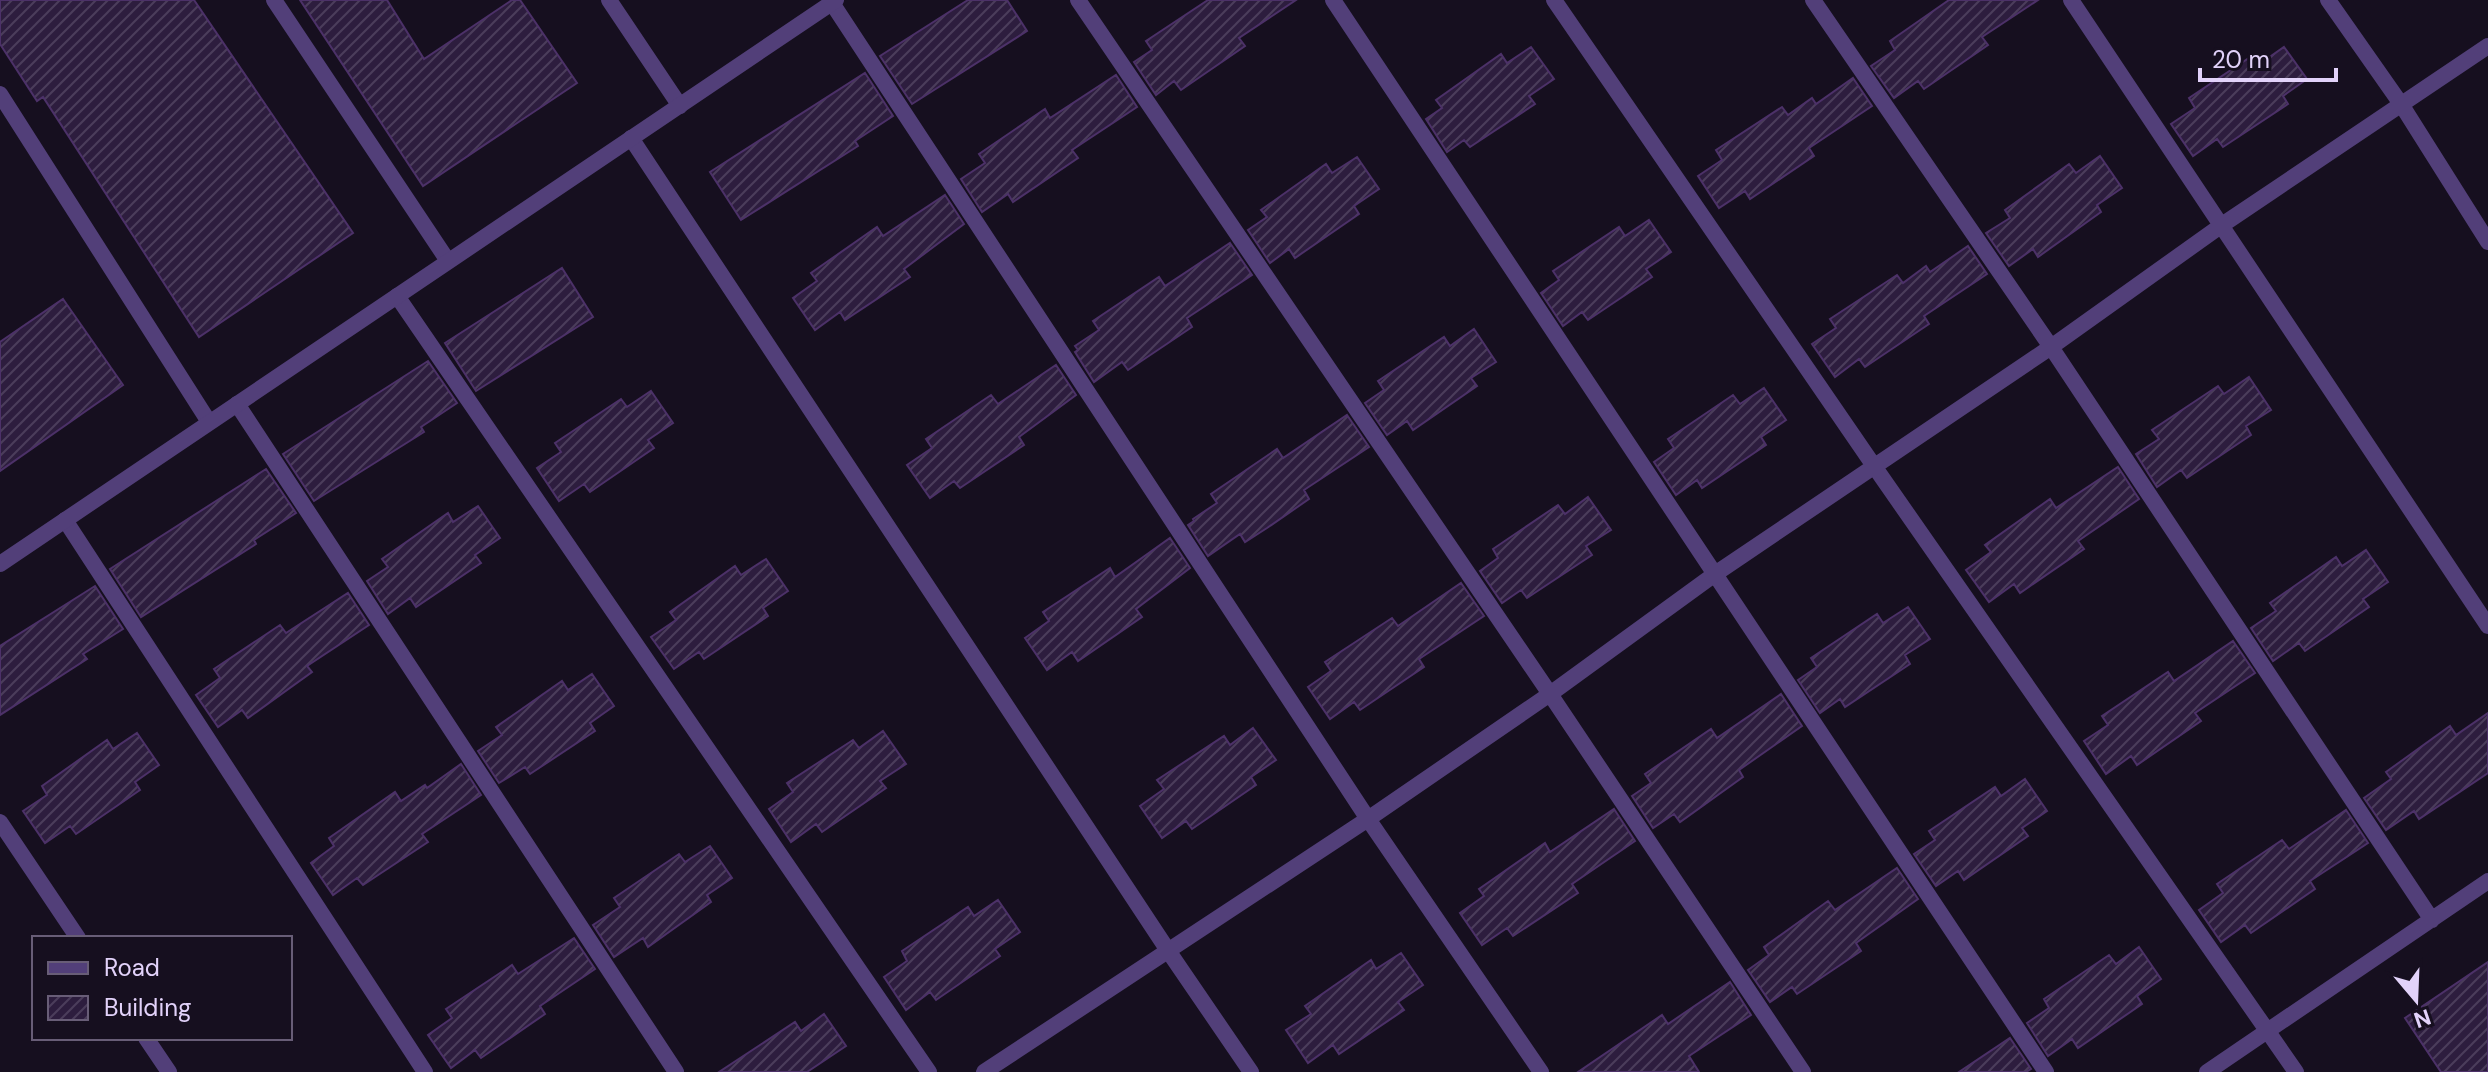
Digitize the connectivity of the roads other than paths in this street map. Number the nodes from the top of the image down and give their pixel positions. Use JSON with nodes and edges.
{"nodes":[{"id":1,"x":274,"y":0,"type":"edge"},
{"id":2,"x":609,"y":0,"type":"edge"},
{"id":3,"x":1078,"y":0,"type":"edge"},
{"id":4,"x":1333,"y":0,"type":"edge"},
{"id":5,"x":1554,"y":0,"type":"edge"},
{"id":6,"x":1813,"y":0,"type":"edge"},
{"id":7,"x":2071,"y":0,"type":"edge"},
{"id":8,"x":2328,"y":0,"type":"edge"},
{"id":9,"x":834,"y":2,"type":"edge"},
{"id":10,"x":2488,"y":46,"type":"edge"},
{"id":11,"x":0,"y":94,"type":"edge"},
{"id":12,"x":2401,"y":104,"type":"junction"},
{"id":13,"x":680,"y":106,"type":"junction"},
{"id":14,"x":631,"y":138,"type":"junction"},
{"id":15,"x":2222,"y":225,"type":"junction"},
{"id":16,"x":2488,"y":242,"type":"edge"},
{"id":17,"x":448,"y":261,"type":"junction"},
{"id":18,"x":397,"y":296,"type":"junction"},
{"id":19,"x":2051,"y":347,"type":"junction"},
{"id":20,"x":237,"y":404,"type":"junction"},
{"id":21,"x":209,"y":422,"type":"junction"},
{"id":22,"x":1874,"y":466,"type":"junction"},
{"id":23,"x":65,"y":520,"type":"junction"},
{"id":24,"x":0,"y":564,"type":"edge"},
{"id":25,"x":1715,"y":574,"type":"junction"},
{"id":26,"x":2488,"y":626,"type":"edge"},
{"id":27,"x":1550,"y":694,"type":"junction"},
{"id":28,"x":1368,"y":819,"type":"junction"},
{"id":29,"x":0,"y":822,"type":"edge"},
{"id":30,"x":2488,"y":881,"type":"edge"},
{"id":31,"x":2432,"y":920,"type":"junction"},
{"id":32,"x":77,"y":936,"type":"edge"},
{"id":33,"x":1169,"y":952,"type":"junction"},
{"id":34,"x":2268,"y":1030,"type":"junction"},
{"id":35,"x":147,"y":1040,"type":"edge"},
{"id":36,"x":169,"y":1072,"type":"edge"},
{"id":37,"x":425,"y":1072,"type":"edge"},
{"id":38,"x":676,"y":1072,"type":"edge"},
{"id":39,"x":929,"y":1072,"type":"edge"},
{"id":40,"x":984,"y":1072,"type":"edge"},
{"id":41,"x":1251,"y":1072,"type":"edge"},
{"id":42,"x":1541,"y":1072,"type":"edge"},
{"id":43,"x":1803,"y":1072,"type":"edge"},
{"id":44,"x":2046,"y":1072,"type":"edge"},
{"id":45,"x":2207,"y":1072,"type":"edge"},
{"id":46,"x":2296,"y":1072,"type":"edge"}],
"edges":[{"from":1,"to":17,"type":"street"},
{"from":2,"to":13,"type":"street"},
{"from":3,"to":27,"type":"street"},
{"from":4,"to":25,"type":"street"},
{"from":5,"to":22,"type":"street"},
{"from":6,"to":19,"type":"street"},
{"from":7,"to":15,"type":"street"},
{"from":8,"to":12,"type":"street"},
{"from":9,"to":13,"type":"street"},
{"from":9,"to":28,"type":"street"},
{"from":10,"to":12,"type":"street"},
{"from":11,"to":21,"type":"street"},
{"from":12,"to":15,"type":"street"},
{"from":12,"to":16,"type":"street"},
{"from":13,"to":14,"type":"street"},
{"from":14,"to":17,"type":"street"},
{"from":14,"to":33,"type":"street"},
{"from":15,"to":19,"type":"street"},
{"from":15,"to":26,"type":"street"},
{"from":17,"to":18,"type":"street"},
{"from":18,"to":20,"type":"street"},
{"from":18,"to":39,"type":"street"},
{"from":19,"to":22,"type":"street"},
{"from":19,"to":31,"type":"street"},
{"from":20,"to":21,"type":"street"},
{"from":20,"to":38,"type":"street"},
{"from":21,"to":23,"type":"street"},
{"from":22,"to":25,"type":"street"},
{"from":22,"to":34,"type":"street"},
{"from":23,"to":24,"type":"street"},
{"from":23,"to":37,"type":"street"},
{"from":25,"to":27,"type":"street"},
{"from":25,"to":44,"type":"street"},
{"from":27,"to":28,"type":"street"},
{"from":27,"to":43,"type":"street"},
{"from":28,"to":33,"type":"street"},
{"from":28,"to":42,"type":"street"},
{"from":29,"to":32,"type":"street"},
{"from":30,"to":31,"type":"street"},
{"from":31,"to":34,"type":"street"},
{"from":33,"to":40,"type":"street"},
{"from":33,"to":41,"type":"street"},
{"from":34,"to":45,"type":"street"},
{"from":34,"to":46,"type":"street"},
{"from":35,"to":36,"type":"street"}]}
